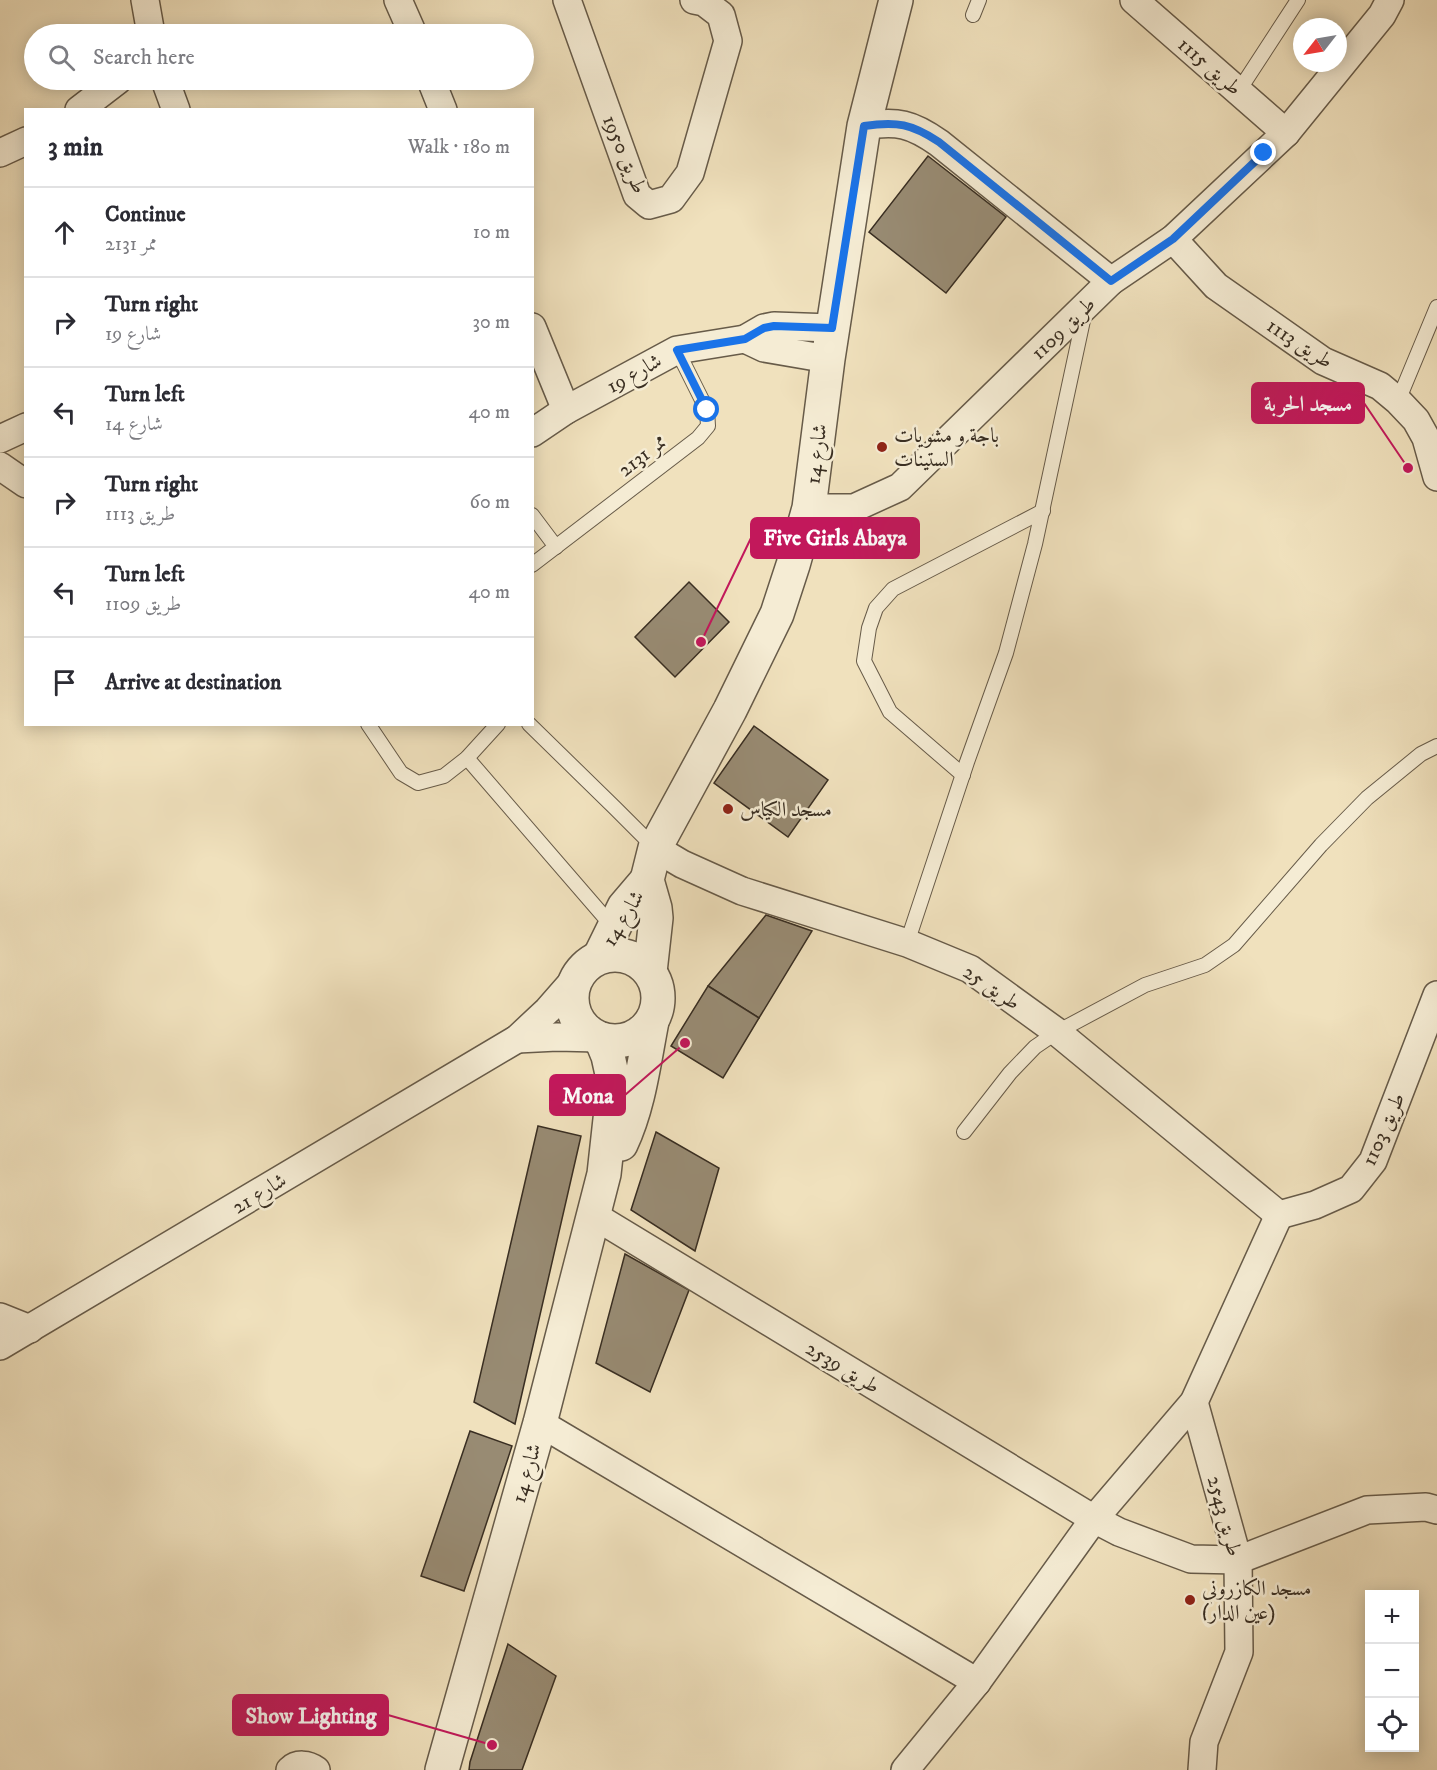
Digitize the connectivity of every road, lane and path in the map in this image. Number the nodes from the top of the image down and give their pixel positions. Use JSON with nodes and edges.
{"nodes":[{"id":1,"x":145,"y":0,"type":"edge"},
{"id":2,"x":399,"y":0,"type":"edge"},
{"id":3,"x":567,"y":0,"type":"edge"},
{"id":4,"x":694,"y":0,"type":"edge"},
{"id":5,"x":896,"y":0,"type":"edge"},
{"id":6,"x":979,"y":0,"type":"edge"},
{"id":7,"x":1134,"y":0,"type":"edge"},
{"id":8,"x":1298,"y":0,"type":"edge"},
{"id":9,"x":1390,"y":0,"type":"edge"},
{"id":10,"x":973,"y":15,"type":"dead end"},
{"id":11,"x":149,"y":24,"type":"edge"},
{"id":12,"x":409,"y":24,"type":"edge"},
{"id":13,"x":105,"y":90,"type":"edge"},
{"id":14,"x":169,"y":90,"type":"edge"},
{"id":15,"x":435,"y":90,"type":"edge"},
{"id":16,"x":1238,"y":92,"type":"junction"},
{"id":17,"x":82,"y":108,"type":"edge"},
{"id":18,"x":175,"y":108,"type":"edge"},
{"id":19,"x":442,"y":108,"type":"edge"},
{"id":20,"x":864,"y":126,"type":"junction"},
{"id":21,"x":1286,"y":133,"type":"junction"},
{"id":22,"x":24,"y":142,"type":"edge"},
{"id":23,"x":0,"y":153,"type":"edge"},
{"id":24,"x":1173,"y":239,"type":"junction"},
{"id":25,"x":1111,"y":281,"type":"junction"},
{"id":26,"x":1087,"y":305,"type":"junction"},
{"id":27,"x":1437,"y":307,"type":"edge"},
{"id":28,"x":534,"y":332,"type":"edge"},
{"id":29,"x":830,"y":343,"type":"junction"},
{"id":30,"x":677,"y":350,"type":"junction"},
{"id":31,"x":566,"y":410,"type":"junction"},
{"id":32,"x":1414,"y":414,"type":"junction"},
{"id":33,"x":24,"y":428,"type":"edge"},
{"id":34,"x":534,"y":432,"type":"edge"},
{"id":35,"x":0,"y":439,"type":"edge"},
{"id":36,"x":0,"y":466,"type":"edge"},
{"id":37,"x":1437,"y":477,"type":"edge"},
{"id":38,"x":24,"y":483,"type":"edge"},
{"id":39,"x":809,"y":508,"type":"junction"},
{"id":40,"x":1043,"y":511,"type":"junction"},
{"id":41,"x":534,"y":518,"type":"edge"},
{"id":42,"x":556,"y":547,"type":"junction"},
{"id":43,"x":534,"y":564,"type":"edge"},
{"id":44,"x":369,"y":726,"type":"edge"},
{"id":45,"x":496,"y":726,"type":"edge"},
{"id":46,"x":531,"y":726,"type":"edge"},
{"id":47,"x":1437,"y":746,"type":"edge"},
{"id":48,"x":467,"y":758,"type":"junction"},
{"id":49,"x":963,"y":775,"type":"junction"},
{"id":50,"x":655,"y":848,"type":"junction"},
{"id":51,"x":647,"y":880,"type":"junction"},
{"id":52,"x":614,"y":927,"type":"junction"},
{"id":53,"x":907,"y":943,"type":"junction"},
{"id":54,"x":600,"y":956,"type":"junction"},
{"id":55,"x":650,"y":972,"type":"junction"},
{"id":56,"x":576,"y":978,"type":"junction"},
{"id":57,"x":1437,"y":994,"type":"edge"},
{"id":58,"x":652,"y":1021,"type":"junction"},
{"id":59,"x":1057,"y":1032,"type":"junction"},
{"id":60,"x":517,"y":1039,"type":"junction"},
{"id":61,"x":599,"y":1039,"type":"junction"},
{"id":62,"x":964,"y":1132,"type":"dead end"},
{"id":63,"x":604,"y":1174,"type":"junction"},
{"id":64,"x":593,"y":1215,"type":"junction"},
{"id":65,"x":1279,"y":1215,"type":"junction"},
{"id":66,"x":0,"y":1317,"type":"edge"},
{"id":67,"x":30,"y":1329,"type":"junction"},
{"id":68,"x":0,"y":1346,"type":"edge"},
{"id":69,"x":1194,"y":1402,"type":"junction"},
{"id":70,"x":540,"y":1423,"type":"junction"},
{"id":71,"x":1437,"y":1510,"type":"edge"},
{"id":72,"x":1094,"y":1519,"type":"junction"},
{"id":73,"x":1238,"y":1560,"type":"junction"},
{"id":74,"x":977,"y":1682,"type":"junction"},
{"id":75,"x":290,"y":1770,"type":"edge"},
{"id":76,"x":316,"y":1770,"type":"edge"},
{"id":77,"x":442,"y":1770,"type":"edge"},
{"id":78,"x":905,"y":1770,"type":"edge"},
{"id":79,"x":1202,"y":1770,"type":"edge"}],
"edges":[{"from":1,"to":11,"type":"street"},
{"from":2,"to":12,"type":"street"},
{"from":3,"to":4,"type":"street","name":"طريق 1950"},
{"from":5,"to":20,"type":"street","name":"شارع 14"},
{"from":6,"to":10,"type":"lane"},
{"from":7,"to":16,"type":"street","name":"طريق 1115"},
{"from":8,"to":16,"type":"lane"},
{"from":9,"to":21,"type":"street","name":"طريق 1109"},
{"from":13,"to":17,"type":"street"},
{"from":14,"to":18,"type":"street"},
{"from":15,"to":19,"type":"street"},
{"from":16,"to":21,"type":"street","name":"طريق 1115"},
{"from":20,"to":25,"type":"street"},
{"from":20,"to":29,"type":"street","name":"شارع 14"},
{"from":21,"to":24,"type":"street","name":"طريق 1109"},
{"from":22,"to":23,"type":"street"},
{"from":24,"to":25,"type":"street","name":"طريق 1109"},
{"from":24,"to":32,"type":"street","name":"طريق 1113"},
{"from":25,"to":26,"type":"street","name":"طريق 1109"},
{"from":26,"to":39,"type":"street","name":"طريق 1109"},
{"from":26,"to":40,"type":"lane"},
{"from":27,"to":32,"type":"lane"},
{"from":28,"to":31,"type":"street"},
{"from":29,"to":30,"type":"street","name":"شارع 19"},
{"from":29,"to":39,"type":"street","name":"شارع 14"},
{"from":30,"to":31,"type":"street","name":"شارع 19"},
{"from":30,"to":42,"type":"lane","name":"ممر 2131"},
{"from":31,"to":34,"type":"street","name":"شارع 19"},
{"from":32,"to":37,"type":"street","name":"طريق 1113"},
{"from":33,"to":35,"type":"street"},
{"from":36,"to":38,"type":"street"},
{"from":39,"to":50,"type":"street","name":"شارع 14"},
{"from":40,"to":49,"type":"lane"},
{"from":40,"to":49,"type":"lane"},
{"from":41,"to":42,"type":"lane"},
{"from":42,"to":43,"type":"lane","name":"ممر 2131"},
{"from":44,"to":48,"type":"lane"},
{"from":45,"to":48,"type":"lane"},
{"from":46,"to":50,"type":"lane"},
{"from":47,"to":59,"type":"lane"},
{"from":48,"to":52,"type":"lane"},
{"from":49,"to":53,"type":"lane"},
{"from":50,"to":51,"type":"street","name":"شارع 14"},
{"from":50,"to":53,"type":"street","name":"طريق 25"},
{"from":51,"to":52,"type":"street","name":"شارع 14"},
{"from":51,"to":55,"type":"street","name":"شارع 14"},
{"from":52,"to":54,"type":"street","name":"شارع 14"},
{"from":53,"to":59,"type":"street","name":"طريق 25"},
{"from":54,"to":55,"type":"street"},
{"from":54,"to":56,"type":"street"},
{"from":55,"to":58,"type":"street"},
{"from":56,"to":60,"type":"street","name":"شارع 21"},
{"from":56,"to":61,"type":"street"},
{"from":57,"to":65,"type":"street","name":"طريق 1103"},
{"from":58,"to":61,"type":"street"},
{"from":58,"to":63,"type":"street","name":"شارع 14"},
{"from":59,"to":62,"type":"lane"},
{"from":59,"to":65,"type":"street","name":"طريق 25"},
{"from":60,"to":61,"type":"street","name":"شارع 21"},
{"from":60,"to":67,"type":"street","name":"شارع 21"},
{"from":61,"to":63,"type":"street","name":"شارع 14"},
{"from":63,"to":64,"type":"street","name":"شارع 14"},
{"from":64,"to":70,"type":"street","name":"شارع 14"},
{"from":64,"to":72,"type":"street","name":"طريق 2539"},
{"from":65,"to":69,"type":"street"},
{"from":66,"to":67,"type":"street"},
{"from":67,"to":68,"type":"street","name":"شارع 21"},
{"from":69,"to":72,"type":"street"},
{"from":69,"to":73,"type":"street","name":"طريق 2543"},
{"from":70,"to":74,"type":"street"},
{"from":70,"to":77,"type":"street","name":"شارع 14"},
{"from":71,"to":73,"type":"street"},
{"from":72,"to":73,"type":"street","name":"طريق 2539"},
{"from":72,"to":74,"type":"street"},
{"from":73,"to":79,"type":"street","name":"طريق 2543"},
{"from":74,"to":78,"type":"street"},
{"from":75,"to":76,"type":"street"}]}
